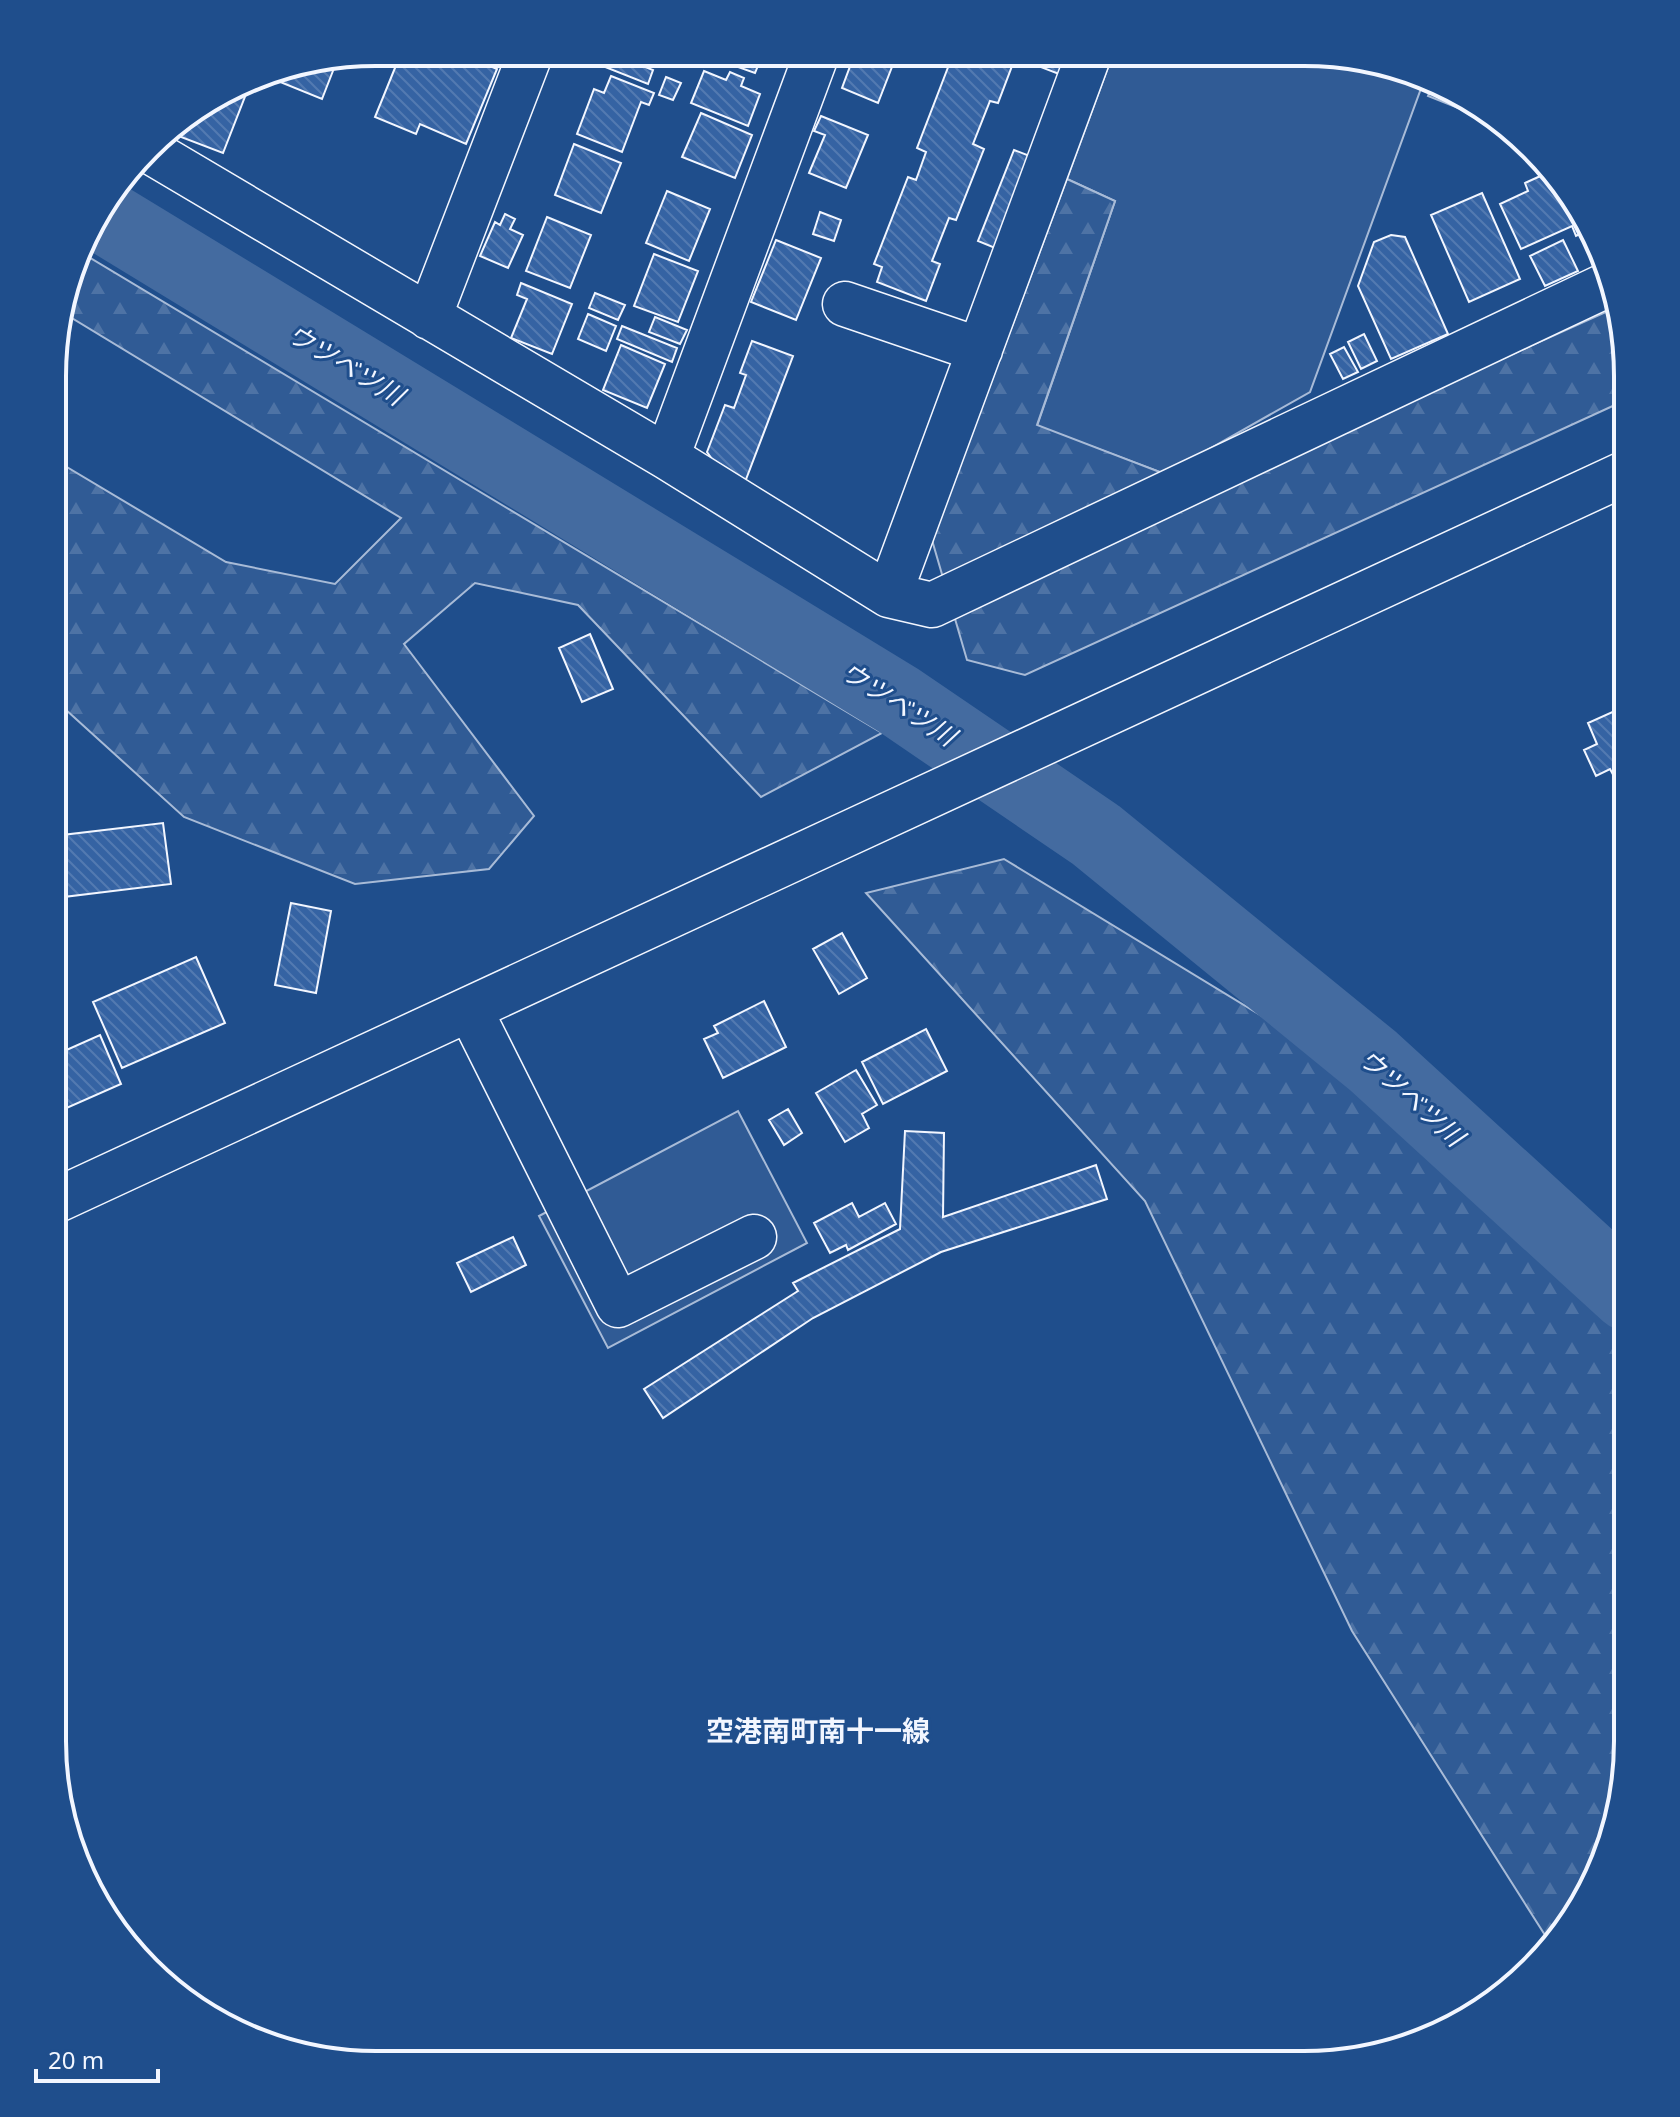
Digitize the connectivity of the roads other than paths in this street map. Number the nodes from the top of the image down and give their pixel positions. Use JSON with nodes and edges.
{"nodes":[{"id":1,"x":526,"y":66,"type":"edge"},
{"id":2,"x":812,"y":66,"type":"edge"},
{"id":3,"x":1085,"y":66,"type":"edge"},
{"id":4,"x":158,"y":156,"type":"edge"},
{"id":5,"x":1601,"y":288,"type":"edge"},
{"id":6,"x":845,"y":304,"type":"dead end"},
{"id":7,"x":429,"y":317,"type":"junction"},
{"id":8,"x":980,"y":350,"type":"junction"},
{"id":9,"x":667,"y":457,"type":"junction"},
{"id":10,"x":1614,"y":478,"type":"edge"},
{"id":11,"x":889,"y":595,"type":"junction"},
{"id":12,"x":470,"y":1010,"type":"junction"},
{"id":13,"x":66,"y":1196,"type":"edge"},
{"id":14,"x":754,"y":1237,"type":"dead end"}],
"edges":[{"from":1,"to":7,"type":"street"},
{"from":2,"to":9,"type":"street"},
{"from":3,"to":8,"type":"street"},
{"from":4,"to":7,"type":"street"},
{"from":5,"to":11,"type":"street"},
{"from":6,"to":8,"type":"street"},
{"from":7,"to":9,"type":"street"},
{"from":8,"to":11,"type":"street"},
{"from":9,"to":11,"type":"street"},
{"from":10,"to":12,"type":"street"},
{"from":12,"to":13,"type":"street"},
{"from":12,"to":14,"type":"street"}]}
